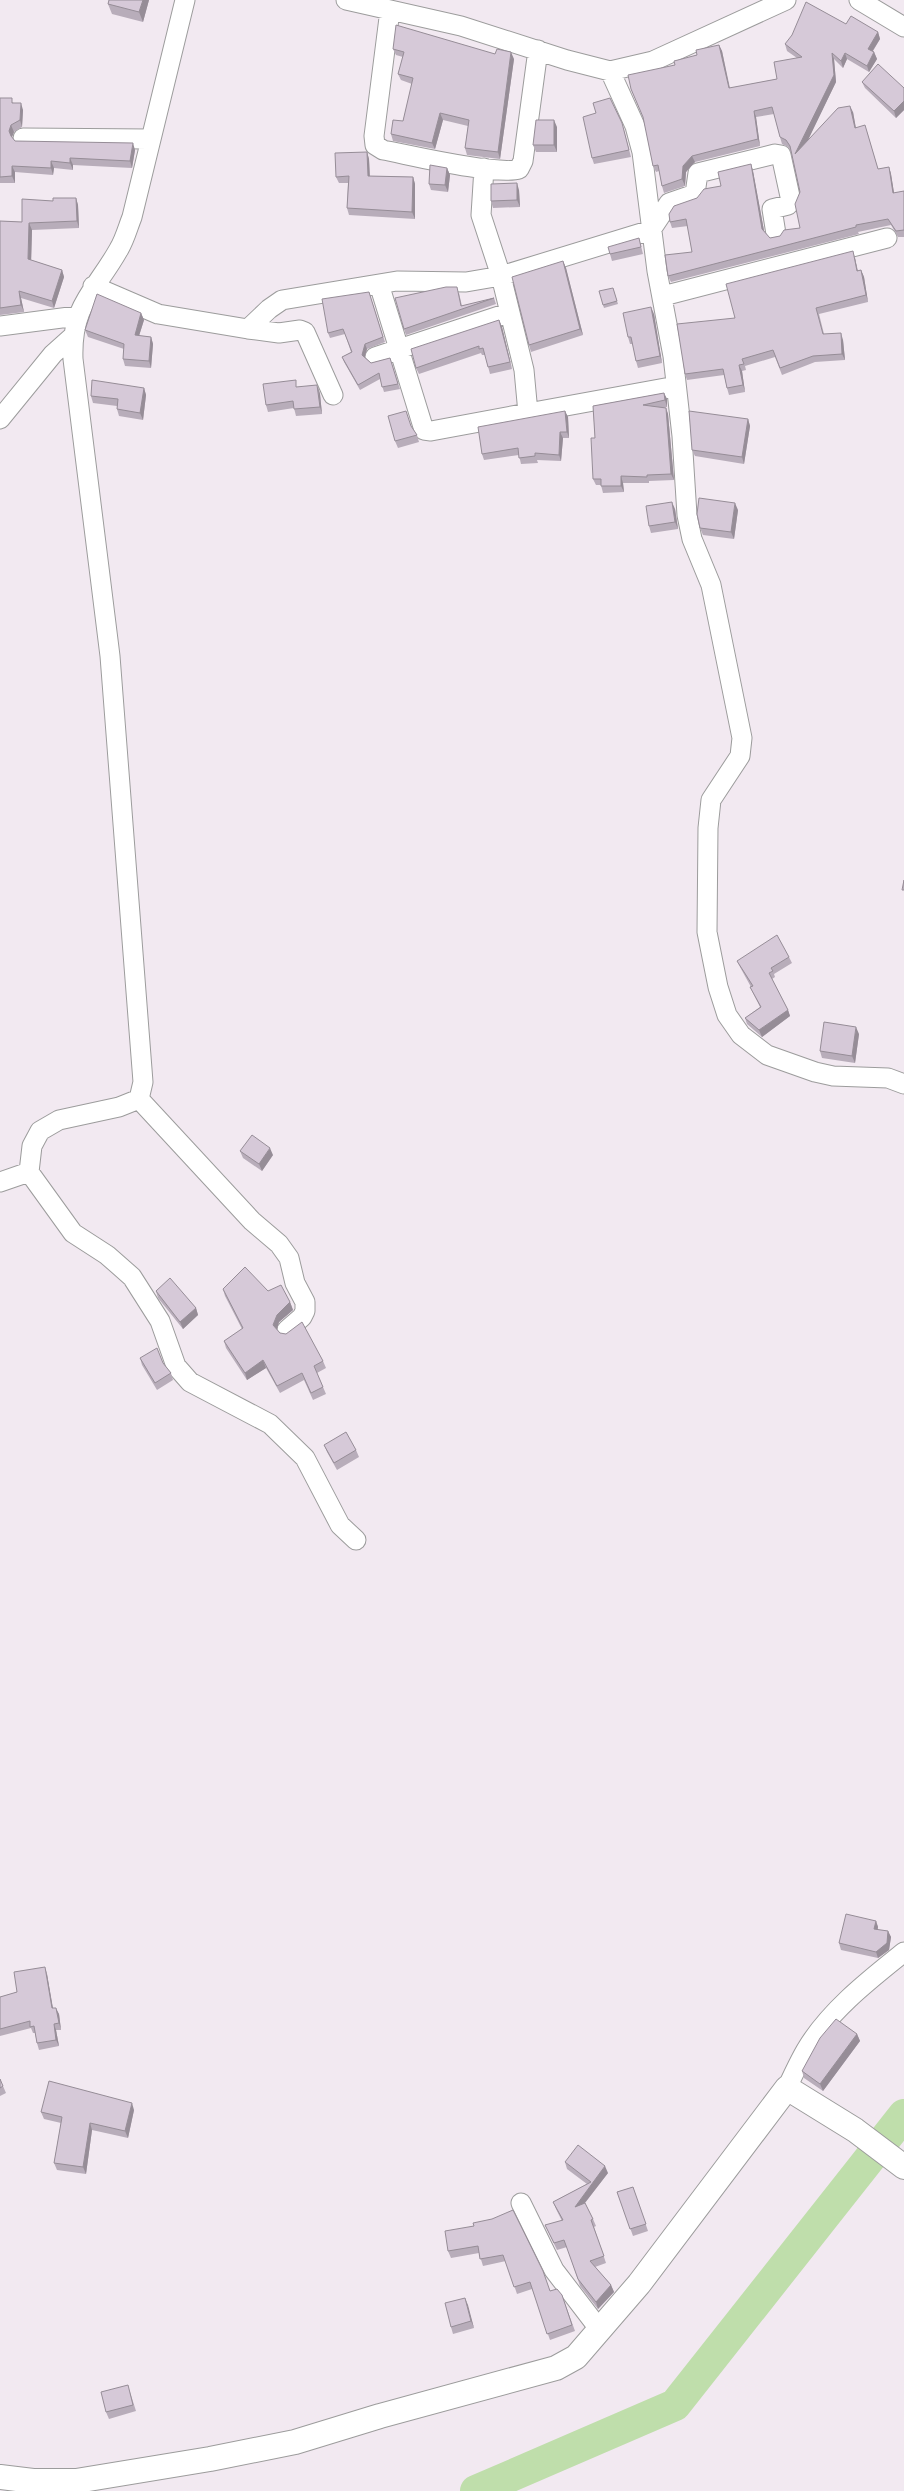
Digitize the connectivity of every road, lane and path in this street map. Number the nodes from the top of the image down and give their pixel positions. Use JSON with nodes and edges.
{"nodes":[{"id":1,"x":185,"y":0,"type":"edge"},
{"id":2,"x":346,"y":0,"type":"edge"},
{"id":3,"x":786,"y":0,"type":"edge"},
{"id":4,"x":859,"y":0,"type":"edge"},
{"id":5,"x":390,"y":10,"type":"junction"},
{"id":6,"x":904,"y":27,"type":"edge"},
{"id":7,"x":538,"y":50,"type":"junction"},
{"id":8,"x":610,"y":71,"type":"junction"},
{"id":9,"x":23,"y":138,"type":"dead end"},
{"id":10,"x":150,"y":139,"type":"junction"},
{"id":11,"x":484,"y":168,"type":"junction"},
{"id":12,"x":651,"y":230,"type":"junction"},
{"id":13,"x":776,"y":234,"type":"dead end"},
{"id":14,"x":887,"y":238,"type":"dead end"},
{"id":15,"x":501,"y":276,"type":"junction"},
{"id":16,"x":379,"y":284,"type":"junction"},
{"id":17,"x":93,"y":286,"type":"junction"},
{"id":18,"x":663,"y":296,"type":"junction"},
{"id":19,"x":508,"y":313,"type":"junction"},
{"id":20,"x":77,"y":316,"type":"junction"},
{"id":21,"x":0,"y":326,"type":"edge"},
{"id":22,"x":248,"y":329,"type":"junction"},
{"id":23,"x":72,"y":337,"type":"junction"},
{"id":24,"x":401,"y":349,"type":"junction"},
{"id":25,"x":375,"y":357,"type":"dead end"},
{"id":26,"x":676,"y":386,"type":"junction"},
{"id":27,"x":333,"y":395,"type":"dead end"},
{"id":28,"x":528,"y":414,"type":"junction"},
{"id":29,"x":0,"y":419,"type":"edge"},
{"id":30,"x":904,"y":1084,"type":"edge"},
{"id":31,"x":139,"y":1098,"type":"junction"},
{"id":32,"x":29,"y":1172,"type":"junction"},
{"id":33,"x":0,"y":1182,"type":"edge"},
{"id":34,"x":287,"y":1330,"type":"dead end"},
{"id":35,"x":356,"y":1540,"type":"dead end"},
{"id":36,"x":904,"y":1952,"type":"edge"},
{"id":37,"x":787,"y":2088,"type":"junction"},
{"id":38,"x":904,"y":2167,"type":"edge"},
{"id":39,"x":521,"y":2203,"type":"dead end"},
{"id":40,"x":600,"y":2330,"type":"junction"},
{"id":41,"x":0,"y":2477,"type":"edge"}],
"edges":[{"from":1,"to":10,"type":"street"},
{"from":2,"to":5,"type":"street"},
{"from":3,"to":8,"type":"street"},
{"from":4,"to":6,"type":"street"},
{"from":5,"to":7,"type":"street"},
{"from":5,"to":11,"type":"street"},
{"from":7,"to":8,"type":"street"},
{"from":7,"to":11,"type":"street"},
{"from":8,"to":12,"type":"street"},
{"from":9,"to":10,"type":"street"},
{"from":10,"to":17,"type":"street"},
{"from":11,"to":15,"type":"street"},
{"from":12,"to":13,"type":"street"},
{"from":12,"to":15,"type":"street"},
{"from":12,"to":18,"type":"street"},
{"from":14,"to":18,"type":"street"},
{"from":15,"to":16,"type":"street"},
{"from":15,"to":19,"type":"street"},
{"from":16,"to":22,"type":"street"},
{"from":16,"to":24,"type":"street"},
{"from":17,"to":20,"type":"street"},
{"from":17,"to":22,"type":"street"},
{"from":18,"to":26,"type":"street"},
{"from":19,"to":24,"type":"street"},
{"from":19,"to":28,"type":"street"},
{"from":20,"to":21,"type":"street"},
{"from":20,"to":23,"type":"street"},
{"from":22,"to":27,"type":"street"},
{"from":23,"to":29,"type":"street"},
{"from":23,"to":31,"type":"street"},
{"from":24,"to":25,"type":"street"},
{"from":24,"to":28,"type":"street"},
{"from":26,"to":28,"type":"street"},
{"from":26,"to":30,"type":"street"},
{"from":31,"to":32,"type":"street"},
{"from":31,"to":34,"type":"street"},
{"from":32,"to":33,"type":"street"},
{"from":32,"to":35,"type":"street"},
{"from":36,"to":37,"type":"street"},
{"from":37,"to":38,"type":"street"},
{"from":37,"to":40,"type":"street"},
{"from":39,"to":40,"type":"street"},
{"from":40,"to":41,"type":"street"}]}
